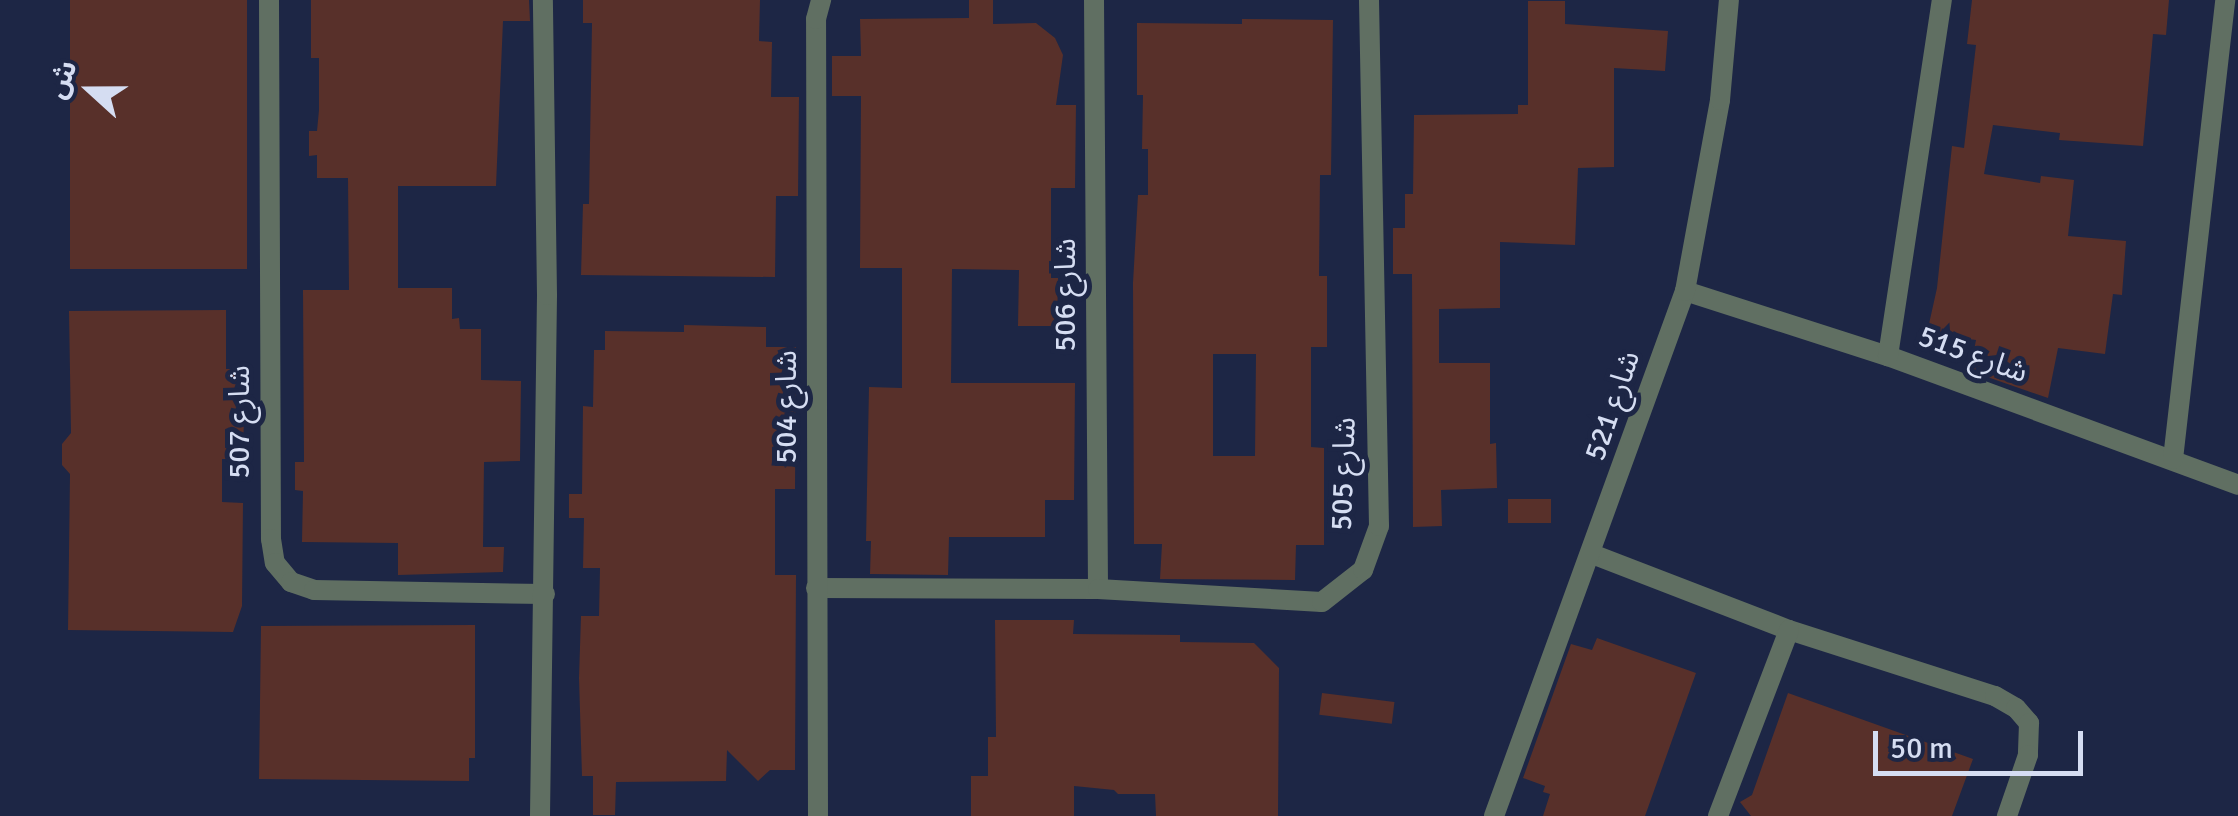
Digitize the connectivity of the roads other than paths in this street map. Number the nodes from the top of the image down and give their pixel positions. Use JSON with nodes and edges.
{"nodes":[{"id":1,"x":269,"y":0,"type":"edge"},
{"id":2,"x":543,"y":0,"type":"edge"},
{"id":3,"x":820,"y":0,"type":"edge"},
{"id":4,"x":1094,"y":0,"type":"edge"},
{"id":5,"x":1368,"y":0,"type":"edge"},
{"id":6,"x":1729,"y":0,"type":"edge"},
{"id":7,"x":1942,"y":0,"type":"edge"},
{"id":8,"x":2225,"y":0,"type":"edge"},
{"id":9,"x":1685,"y":291,"type":"junction"},
{"id":10,"x":1888,"y":356,"type":"junction"},
{"id":11,"x":2173,"y":459,"type":"junction"},
{"id":12,"x":2238,"y":485,"type":"edge"},
{"id":13,"x":1592,"y":554,"type":"junction"},
{"id":14,"x":816,"y":588,"type":"junction"},
{"id":15,"x":1098,"y":590,"type":"junction"},
{"id":16,"x":545,"y":594,"type":"junction"},
{"id":17,"x":1789,"y":630,"type":"junction"},
{"id":18,"x":540,"y":816,"type":"edge"},
{"id":19,"x":818,"y":816,"type":"edge"},
{"id":20,"x":1494,"y":816,"type":"edge"},
{"id":21,"x":1718,"y":816,"type":"edge"},
{"id":22,"x":2006,"y":816,"type":"edge"}],
"edges":[{"from":1,"to":16,"type":"street","name":"شارع 507"},
{"from":2,"to":16,"type":"street"},
{"from":3,"to":14,"type":"street","name":"شارع 504"},
{"from":4,"to":15,"type":"street","name":"شارع 506"},
{"from":5,"to":15,"type":"street","name":"شارع 505"},
{"from":6,"to":9,"type":"street","name":"شارع 521"},
{"from":7,"to":10,"type":"street"},
{"from":8,"to":11,"type":"street"},
{"from":9,"to":10,"type":"street","name":"شارع 515"},
{"from":9,"to":13,"type":"street","name":"شارع 521"},
{"from":10,"to":11,"type":"street","name":"شارع 515"},
{"from":11,"to":12,"type":"street","name":"شارع 515"},
{"from":13,"to":17,"type":"street"},
{"from":13,"to":20,"type":"street","name":"شارع 521"},
{"from":14,"to":15,"type":"street","name":"شارع 505"},
{"from":14,"to":19,"type":"street","name":"شارع 504"},
{"from":16,"to":18,"type":"street"},
{"from":17,"to":21,"type":"street"},
{"from":17,"to":22,"type":"street"}]}
